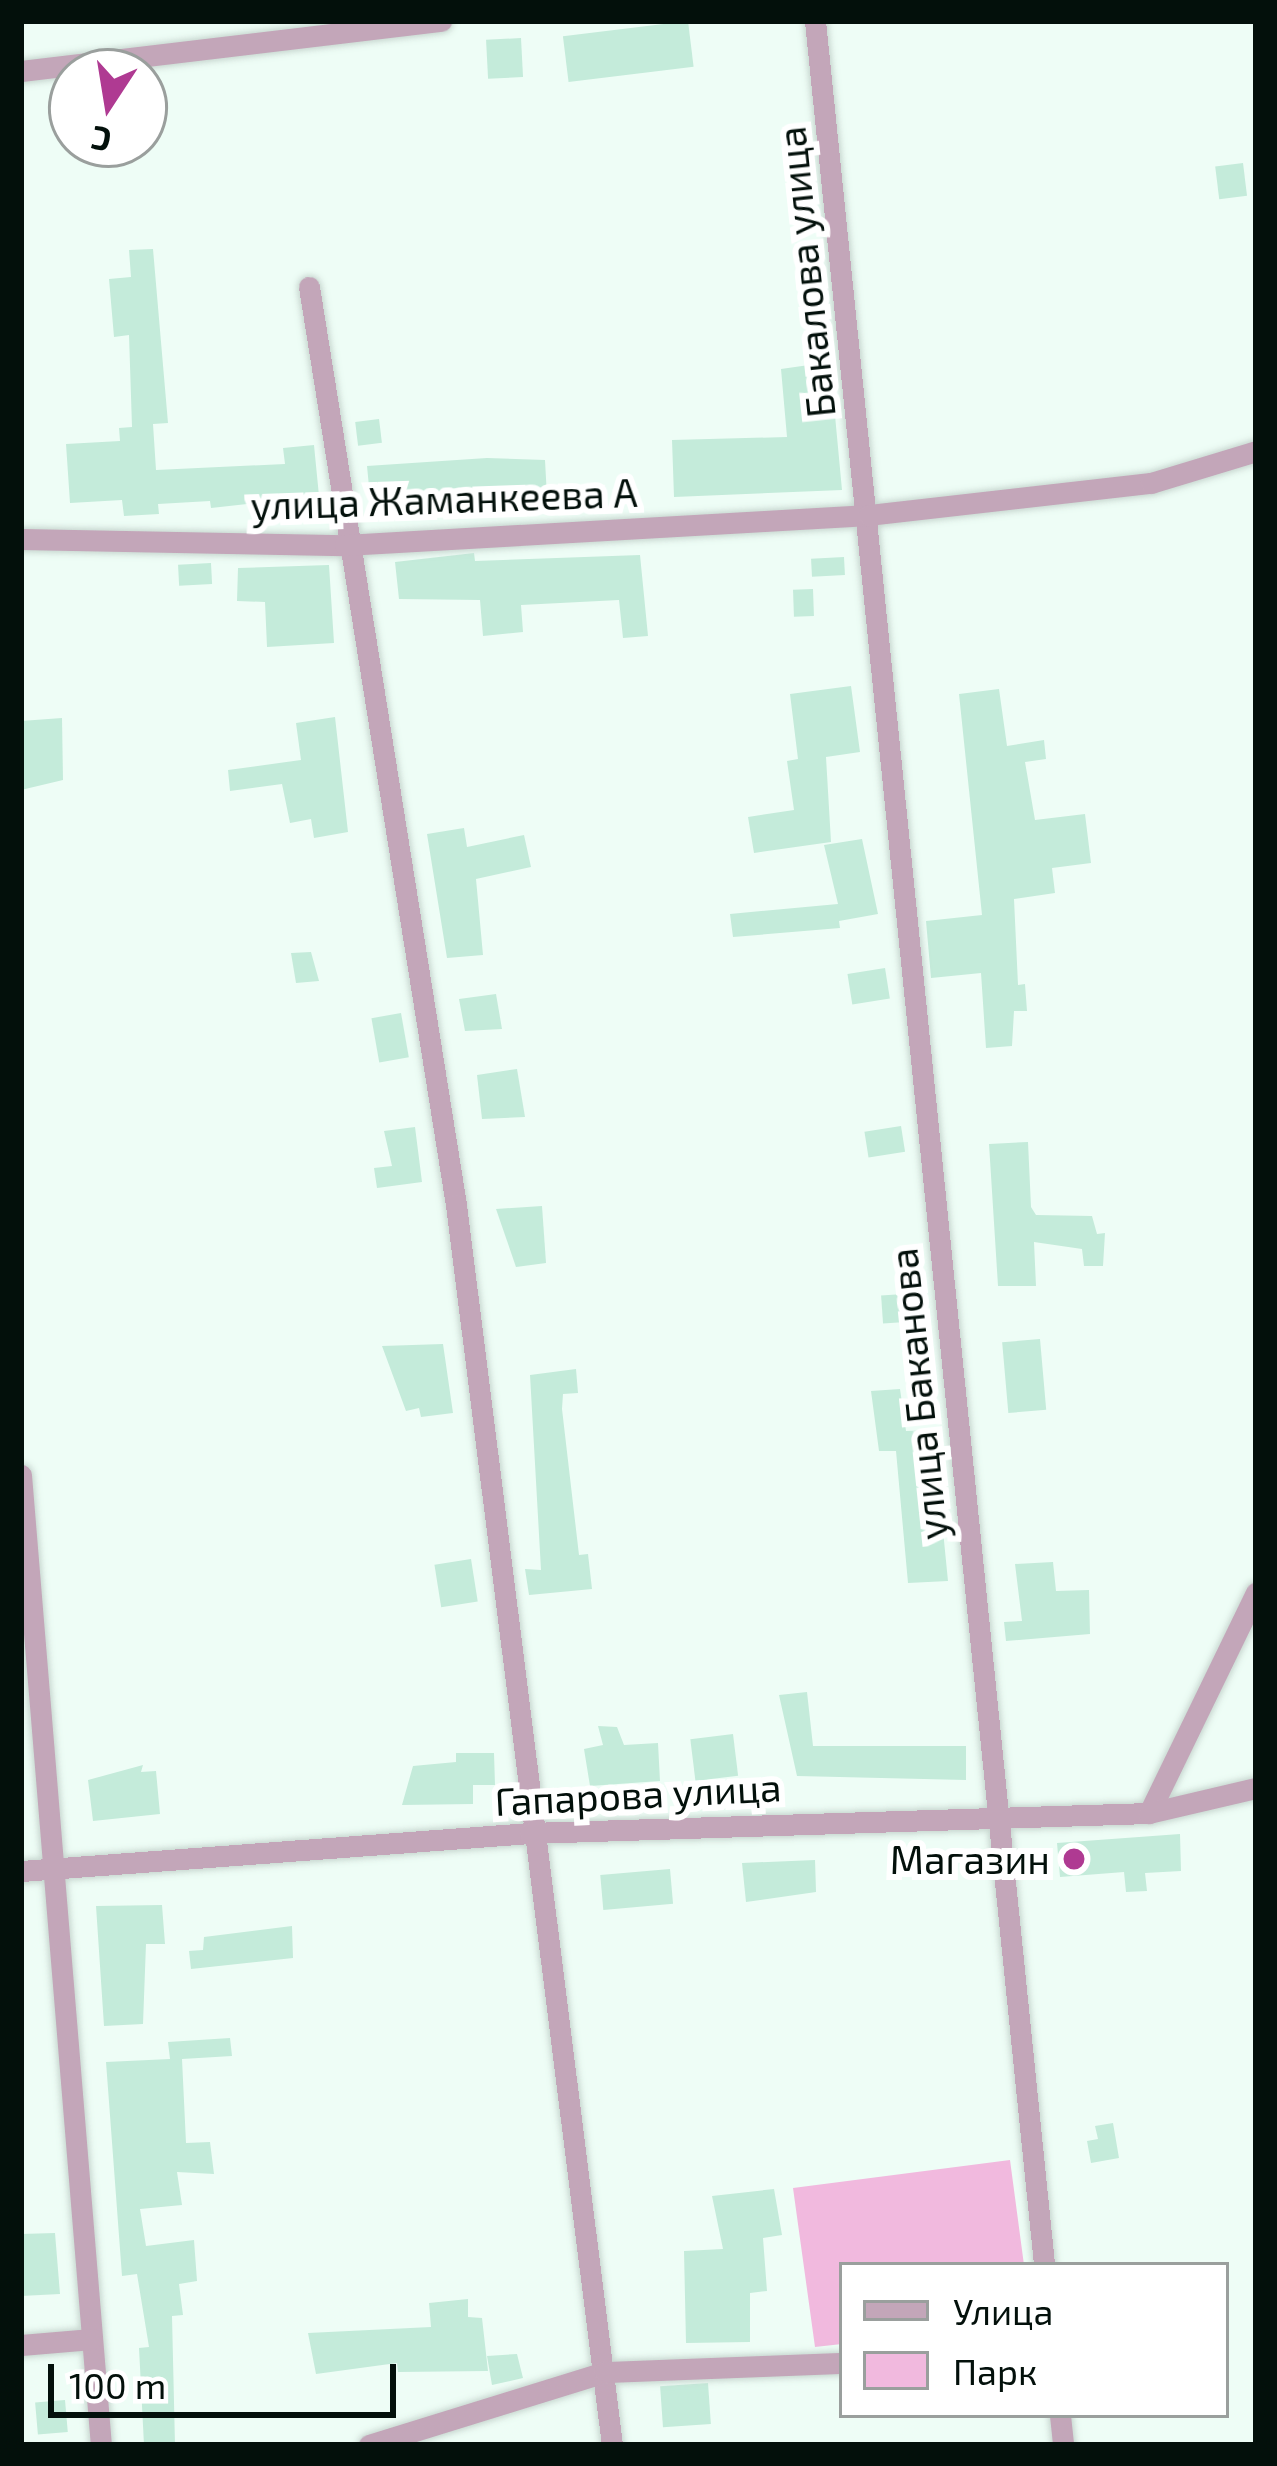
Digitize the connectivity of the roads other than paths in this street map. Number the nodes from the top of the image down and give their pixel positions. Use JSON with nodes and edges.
{"nodes":[{"id":1,"x":441,"y":21,"type":"edge"},
{"id":2,"x":815,"y":21,"type":"edge"},
{"id":3,"x":21,"y":71,"type":"edge"},
{"id":4,"x":309,"y":287,"type":"dead end"},
{"id":5,"x":1256,"y":451,"type":"edge"},
{"id":6,"x":868,"y":515,"type":"junction"},
{"id":7,"x":21,"y":539,"type":"edge"},
{"id":8,"x":345,"y":545,"type":"junction"},
{"id":9,"x":21,"y":1475,"type":"edge"},
{"id":10,"x":1256,"y":1593,"type":"edge"},
{"id":11,"x":1256,"y":1788,"type":"edge"},
{"id":12,"x":1149,"y":1813,"type":"junction"},
{"id":13,"x":995,"y":1815,"type":"junction"},
{"id":14,"x":530,"y":1833,"type":"junction"},
{"id":15,"x":53,"y":1868,"type":"junction"},
{"id":16,"x":21,"y":1871,"type":"edge"},
{"id":17,"x":1044,"y":2262,"type":"edge"},
{"id":18,"x":92,"y":2339,"type":"junction"},
{"id":19,"x":21,"y":2344,"type":"edge"},
{"id":20,"x":839,"y":2363,"type":"edge"},
{"id":21,"x":605,"y":2372,"type":"junction"},
{"id":22,"x":101,"y":2445,"type":"edge"},
{"id":23,"x":369,"y":2445,"type":"edge"},
{"id":24,"x":612,"y":2445,"type":"edge"}],
"edges":[{"from":1,"to":3,"type":"street"},
{"from":2,"to":6,"type":"street","name":"Бакалова улица"},
{"from":4,"to":8,"type":"street"},
{"from":5,"to":6,"type":"street","name":"улица Жаманкеева А"},
{"from":6,"to":8,"type":"street","name":"улица Жаманкеева А"},
{"from":6,"to":13,"type":"street","name":"улица Баканова"},
{"from":7,"to":8,"type":"street","name":"улица Жаманкеева А"},
{"from":8,"to":14,"type":"street"},
{"from":9,"to":15,"type":"street"},
{"from":10,"to":12,"type":"street"},
{"from":11,"to":12,"type":"street","name":"Гапарова улица"},
{"from":12,"to":13,"type":"street","name":"Гапарова улица"},
{"from":13,"to":14,"type":"street","name":"Гапарова улица"},
{"from":13,"to":17,"type":"street","name":"улица Баканова"},
{"from":14,"to":15,"type":"street","name":"Гапарова улица"},
{"from":14,"to":21,"type":"street"},
{"from":15,"to":16,"type":"street","name":"Гапарова улица"},
{"from":15,"to":18,"type":"street"},
{"from":18,"to":19,"type":"street"},
{"from":18,"to":22,"type":"street"},
{"from":20,"to":21,"type":"street"},
{"from":21,"to":23,"type":"street"},
{"from":21,"to":24,"type":"street"}]}
